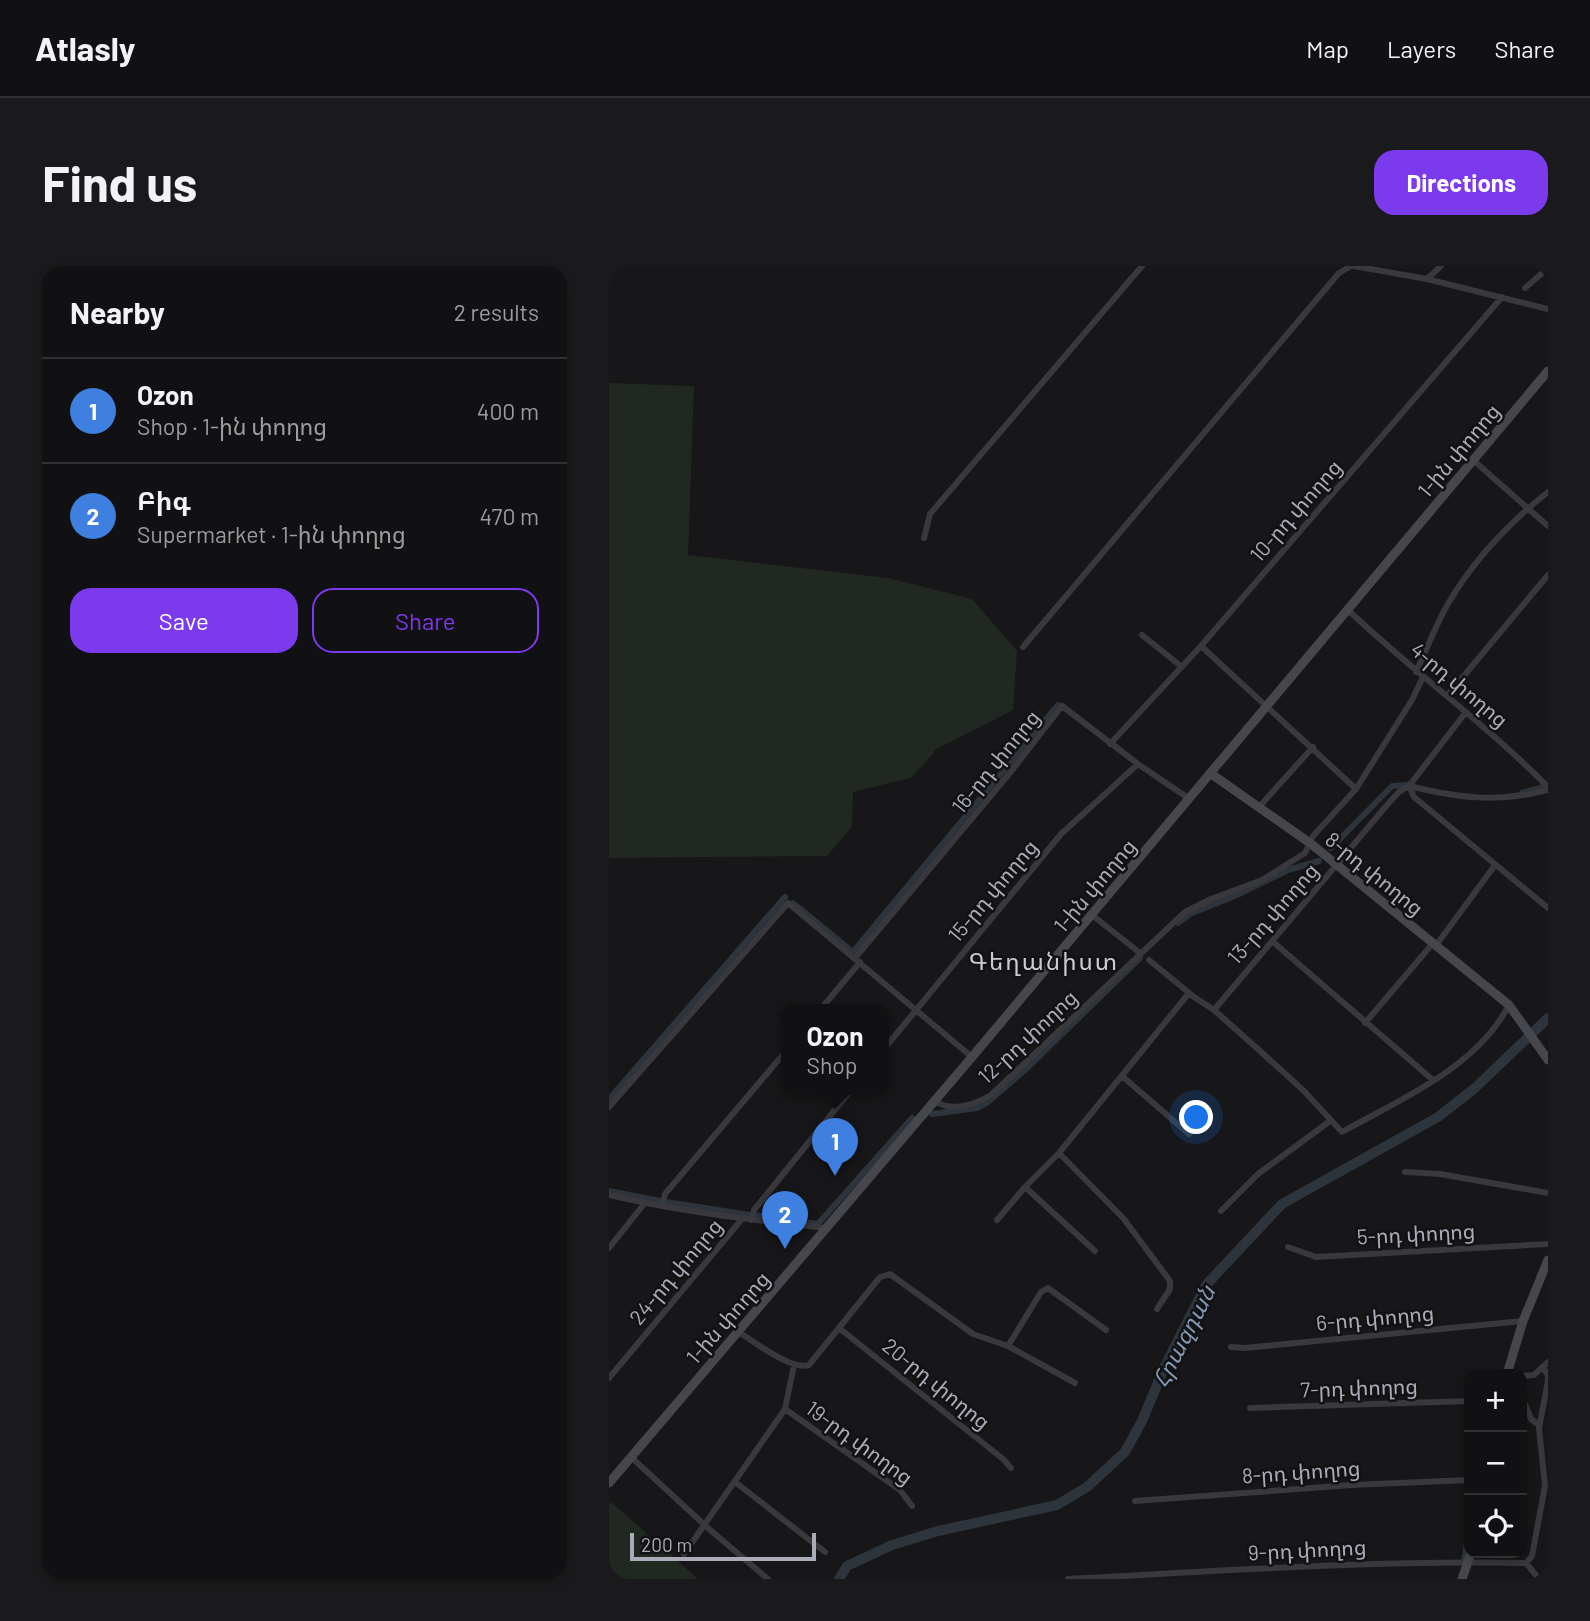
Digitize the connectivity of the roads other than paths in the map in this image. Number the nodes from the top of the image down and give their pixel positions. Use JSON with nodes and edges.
{"nodes":[{"id":1,"x":1142,"y":266,"type":"edge"},
{"id":2,"x":1352,"y":266,"type":"edge"},
{"id":3,"x":1441,"y":266,"type":"edge"},
{"id":4,"x":1548,"y":268,"type":"edge"},
{"id":5,"x":1427,"y":279,"type":"junction"},
{"id":6,"x":1525,"y":288,"type":"dead end"},
{"id":7,"x":1502,"y":297,"type":"junction"},
{"id":8,"x":1548,"y":309,"type":"edge"},
{"id":9,"x":1548,"y":371,"type":"edge"},
{"id":10,"x":1473,"y":460,"type":"junction"},
{"id":11,"x":1548,"y":492,"type":"edge"},
{"id":12,"x":1528,"y":508,"type":"junction"},
{"id":13,"x":1548,"y":526,"type":"edge"},
{"id":14,"x":924,"y":538,"type":"dead end"},
{"id":15,"x":1548,"y":575,"type":"edge"},
{"id":16,"x":1347,"y":609,"type":"junction"},
{"id":17,"x":1142,"y":635,"type":"dead end"},
{"id":18,"x":1201,"y":646,"type":"junction"},
{"id":19,"x":1023,"y":647,"type":"dead end"},
{"id":20,"x":1182,"y":667,"type":"junction"},
{"id":21,"x":1416,"y":672,"type":"junction"},
{"id":22,"x":1423,"y":677,"type":"junction"},
{"id":23,"x":1447,"y":696,"type":"junction"},
{"id":24,"x":1266,"y":706,"type":"junction"},
{"id":25,"x":1467,"y":712,"type":"junction"},
{"id":26,"x":1111,"y":744,"type":"junction"},
{"id":27,"x":1313,"y":747,"type":"junction"},
{"id":28,"x":1137,"y":764,"type":"junction"},
{"id":29,"x":1210,"y":773,"type":"junction"},
{"id":30,"x":1409,"y":786,"type":"junction"},
{"id":31,"x":1548,"y":788,"type":"edge"},
{"id":32,"x":1356,"y":789,"type":"junction"},
{"id":33,"x":1188,"y":798,"type":"junction"},
{"id":34,"x":1259,"y":807,"type":"junction"},
{"id":35,"x":1310,"y":843,"type":"junction"},
{"id":36,"x":1337,"y":864,"type":"junction"},
{"id":37,"x":1495,"y":865,"type":"junction"},
{"id":38,"x":1548,"y":908,"type":"edge"},
{"id":39,"x":1091,"y":915,"type":"junction"},
{"id":40,"x":1272,"y":941,"type":"junction"},
{"id":41,"x":1435,"y":943,"type":"junction"},
{"id":42,"x":1140,"y":953,"type":"junction"},
{"id":43,"x":857,"y":960,"type":"junction"},
{"id":44,"x":1149,"y":960,"type":"dead end"},
{"id":45,"x":1189,"y":993,"type":"junction"},
{"id":46,"x":824,"y":1004,"type":"edge"},
{"id":47,"x":1510,"y":1006,"type":"junction"},
{"id":48,"x":915,"y":1010,"type":"junction"},
{"id":49,"x":1214,"y":1010,"type":"junction"},
{"id":50,"x":1365,"y":1023,"type":"junction"},
{"id":51,"x":889,"y":1043,"type":"edge"},
{"id":52,"x":781,"y":1057,"type":"edge"},
{"id":53,"x":972,"y":1057,"type":"junction"},
{"id":54,"x":1548,"y":1060,"type":"edge"},
{"id":55,"x":1122,"y":1076,"type":"junction"},
{"id":56,"x":1433,"y":1080,"type":"junction"},
{"id":57,"x":847,"y":1095,"type":"edge"},
{"id":58,"x":934,"y":1101,"type":"junction"},
{"id":59,"x":609,"y":1107,"type":"edge"},
{"id":60,"x":1330,"y":1121,"type":"junction"},
{"id":61,"x":1189,"y":1134,"type":"dead end"},
{"id":62,"x":1059,"y":1153,"type":"junction"},
{"id":63,"x":1405,"y":1172,"type":"dead end"},
{"id":64,"x":1025,"y":1187,"type":"junction"},
{"id":65,"x":1548,"y":1194,"type":"edge"},
{"id":66,"x":609,"y":1195,"type":"edge"},
{"id":67,"x":644,"y":1203,"type":"junction"},
{"id":68,"x":661,"y":1206,"type":"junction"},
{"id":69,"x":1221,"y":1212,"type":"dead end"},
{"id":70,"x":742,"y":1219,"type":"junction"},
{"id":71,"x":751,"y":1220,"type":"junction"},
{"id":72,"x":997,"y":1220,"type":"dead end"},
{"id":73,"x":826,"y":1228,"type":"junction"},
{"id":74,"x":1548,"y":1244,"type":"edge"},
{"id":75,"x":1288,"y":1247,"type":"dead end"},
{"id":76,"x":609,"y":1248,"type":"edge"},
{"id":77,"x":1095,"y":1251,"type":"dead end"},
{"id":78,"x":1548,"y":1260,"type":"edge"},
{"id":79,"x":1157,"y":1309,"type":"dead end"},
{"id":80,"x":1523,"y":1321,"type":"junction"},
{"id":81,"x":839,"y":1328,"type":"junction"},
{"id":82,"x":1106,"y":1330,"type":"dead end"},
{"id":83,"x":737,"y":1331,"type":"junction"},
{"id":84,"x":1007,"y":1346,"type":"junction"},
{"id":85,"x":1231,"y":1347,"type":"dead end"},
{"id":86,"x":1548,"y":1362,"type":"edge"},
{"id":87,"x":794,"y":1365,"type":"junction"},
{"id":88,"x":1543,"y":1368,"type":"junction"},
{"id":89,"x":1510,"y":1369,"type":"edge"},
{"id":90,"x":1527,"y":1376,"type":"edge"},
{"id":91,"x":609,"y":1378,"type":"edge"},
{"id":92,"x":1075,"y":1383,"type":"dead end"},
{"id":93,"x":1464,"y":1402,"type":"edge"},
{"id":94,"x":1250,"y":1408,"type":"dead end"},
{"id":95,"x":785,"y":1409,"type":"junction"},
{"id":96,"x":1527,"y":1409,"type":"edge"},
{"id":97,"x":1539,"y":1425,"type":"junction"},
{"id":98,"x":631,"y":1457,"type":"junction"},
{"id":99,"x":1011,"y":1468,"type":"dead end"},
{"id":100,"x":1464,"y":1480,"type":"edge"},
{"id":101,"x":734,"y":1482,"type":"junction"},
{"id":102,"x":609,"y":1483,"type":"edge"},
{"id":103,"x":1135,"y":1501,"type":"dead end"},
{"id":104,"x":912,"y":1506,"type":"dead end"},
{"id":105,"x":703,"y":1524,"type":"junction"},
{"id":106,"x":825,"y":1552,"type":"dead end"},
{"id":107,"x":684,"y":1554,"type":"dead end"},
{"id":108,"x":1464,"y":1557,"type":"edge"},
{"id":109,"x":1470,"y":1558,"type":"edge"},
{"id":110,"x":1479,"y":1558,"type":"edge"},
{"id":111,"x":1526,"y":1563,"type":"junction"},
{"id":112,"x":768,"y":1579,"type":"edge"},
{"id":113,"x":1068,"y":1579,"type":"edge"},
{"id":114,"x":1462,"y":1579,"type":"edge"},
{"id":115,"x":1539,"y":1579,"type":"edge"}],
"edges":[{"from":1,"to":14,"type":"street"},
{"from":2,"to":5,"type":"street"},
{"from":2,"to":19,"type":"street"},
{"from":3,"to":5,"type":"street"},
{"from":4,"to":6,"type":"street"},
{"from":5,"to":7,"type":"street"},
{"from":7,"to":8,"type":"street"},
{"from":7,"to":18,"type":"street","name":"10-րդ փողոց"},
{"from":9,"to":10,"type":"main road","name":"1-ին փողոց"},
{"from":10,"to":12,"type":"street"},
{"from":10,"to":16,"type":"main road","name":"1-ին փողոց"},
{"from":11,"to":12,"type":"street"},
{"from":12,"to":13,"type":"street"},
{"from":12,"to":21,"type":"street"},
{"from":15,"to":23,"type":"street"},
{"from":16,"to":21,"type":"street","name":"4-րդ փողոց"},
{"from":16,"to":24,"type":"main road","name":"1-ին փողոց"},
{"from":17,"to":20,"type":"street"},
{"from":18,"to":20,"type":"street","name":"10-րդ փողոց"},
{"from":18,"to":24,"type":"street"},
{"from":20,"to":26,"type":"street","name":"10-րդ փողոց"},
{"from":21,"to":22,"type":"street","name":"4-րդ փողոց"},
{"from":22,"to":23,"type":"street","name":"4-րդ փողոց"},
{"from":22,"to":32,"type":"street","name":"12-րդ փողոց"},
{"from":23,"to":25,"type":"street","name":"4-րդ փողոց"},
{"from":24,"to":27,"type":"street"},
{"from":24,"to":29,"type":"main road","name":"1-ին փողոց"},
{"from":25,"to":30,"type":"street","name":"13-րդ փողոց"},
{"from":25,"to":31,"type":"street","name":"4-րդ փողոց"},
{"from":26,"to":28,"type":"street","name":"16-րդ փողոց"},
{"from":26,"to":43,"type":"street","name":"16-րդ փողոց"},
{"from":27,"to":32,"type":"street"},
{"from":27,"to":34,"type":"street"},
{"from":28,"to":33,"type":"street","name":"16-րդ փողոց"},
{"from":28,"to":48,"type":"street","name":"15-րդ փողոց"},
{"from":29,"to":33,"type":"main road","name":"1-ին փողոց"},
{"from":29,"to":34,"type":"main road","name":"8-րդ փողոց"},
{"from":30,"to":31,"type":"street"},
{"from":30,"to":36,"type":"street","name":"13-րդ փողոց"},
{"from":30,"to":37,"type":"street"},
{"from":32,"to":35,"type":"street","name":"12-րդ փողոց"},
{"from":33,"to":39,"type":"main road","name":"1-ին փողոց"},
{"from":34,"to":35,"type":"main road","name":"8-րդ փողոց"},
{"from":35,"to":36,"type":"main road","name":"8-րդ փողոց"},
{"from":35,"to":42,"type":"street","name":"12-րդ փողոց"},
{"from":36,"to":40,"type":"street","name":"13-րդ փողոց"},
{"from":36,"to":41,"type":"main road","name":"8-րդ փողոց"},
{"from":37,"to":38,"type":"street"},
{"from":37,"to":41,"type":"street"},
{"from":39,"to":42,"type":"street"},
{"from":39,"to":53,"type":"main road","name":"1-ին փողոց"},
{"from":40,"to":49,"type":"street","name":"13-րդ փողոց"},
{"from":40,"to":50,"type":"street"},
{"from":41,"to":47,"type":"main road","name":"8-րդ փողոց"},
{"from":41,"to":50,"type":"street"},
{"from":42,"to":58,"type":"street","name":"12-րդ փողոց"},
{"from":43,"to":46,"type":"street","name":"16-րդ փողոց"},
{"from":43,"to":48,"type":"street"},
{"from":43,"to":59,"type":"street"},
{"from":44,"to":45,"type":"street"},
{"from":45,"to":49,"type":"street"},
{"from":45,"to":55,"type":"street"},
{"from":47,"to":54,"type":"main road","name":"8-րդ փողոց"},
{"from":47,"to":56,"type":"street"},
{"from":48,"to":51,"type":"street","name":"15-րդ փողոց"},
{"from":48,"to":53,"type":"street"},
{"from":49,"to":60,"type":"street"},
{"from":50,"to":56,"type":"street"},
{"from":52,"to":68,"type":"street"},
{"from":53,"to":58,"type":"main road","name":"1-ին փողոց"},
{"from":55,"to":61,"type":"street"},
{"from":55,"to":62,"type":"street"},
{"from":56,"to":60,"type":"street"},
{"from":57,"to":71,"type":"street"},
{"from":58,"to":73,"type":"main road","name":"1-ին փողոց"},
{"from":60,"to":69,"type":"street"},
{"from":62,"to":64,"type":"street"},
{"from":62,"to":79,"type":"street"},
{"from":63,"to":65,"type":"street"},
{"from":64,"to":72,"type":"street"},
{"from":64,"to":77,"type":"street"},
{"from":66,"to":67,"type":"street"},
{"from":67,"to":68,"type":"street"},
{"from":67,"to":76,"type":"street"},
{"from":68,"to":70,"type":"street"},
{"from":70,"to":71,"type":"street"},
{"from":70,"to":91,"type":"street","name":"24-րդ փողոց"},
{"from":71,"to":73,"type":"street"},
{"from":73,"to":83,"type":"main road","name":"1-ին փողոց"},
{"from":74,"to":75,"type":"street","name":"5-րդ փողոց"},
{"from":78,"to":80,"type":"main road"},
{"from":80,"to":85,"type":"street","name":"6-րդ փողոց"},
{"from":80,"to":89,"type":"main road"},
{"from":81,"to":84,"type":"street"},
{"from":81,"to":87,"type":"street"},
{"from":81,"to":99,"type":"street","name":"20-րդ փողոց"},
{"from":82,"to":84,"type":"street"},
{"from":83,"to":87,"type":"street"},
{"from":83,"to":98,"type":"main road","name":"1-ին փողոց"},
{"from":84,"to":92,"type":"street"},
{"from":86,"to":88,"type":"street"},
{"from":87,"to":95,"type":"street"},
{"from":88,"to":90,"type":"street"},
{"from":88,"to":97,"type":"street"},
{"from":93,"to":94,"type":"street","name":"7-րդ փողոց"},
{"from":95,"to":101,"type":"street"},
{"from":95,"to":104,"type":"street","name":"19-րդ փողոց"},
{"from":96,"to":97,"type":"street"},
{"from":97,"to":111,"type":"street"},
{"from":98,"to":102,"type":"main road","name":"1-ին փողոց"},
{"from":98,"to":105,"type":"street"},
{"from":100,"to":103,"type":"street","name":"8-րդ փողոց"},
{"from":101,"to":105,"type":"street"},
{"from":101,"to":106,"type":"street"},
{"from":105,"to":107,"type":"street"},
{"from":105,"to":112,"type":"street"},
{"from":108,"to":113,"type":"street","name":"9-րդ փողոց"},
{"from":109,"to":114,"type":"main road"},
{"from":110,"to":111,"type":"street","name":"9-րդ փողոց"},
{"from":111,"to":115,"type":"street"}]}
